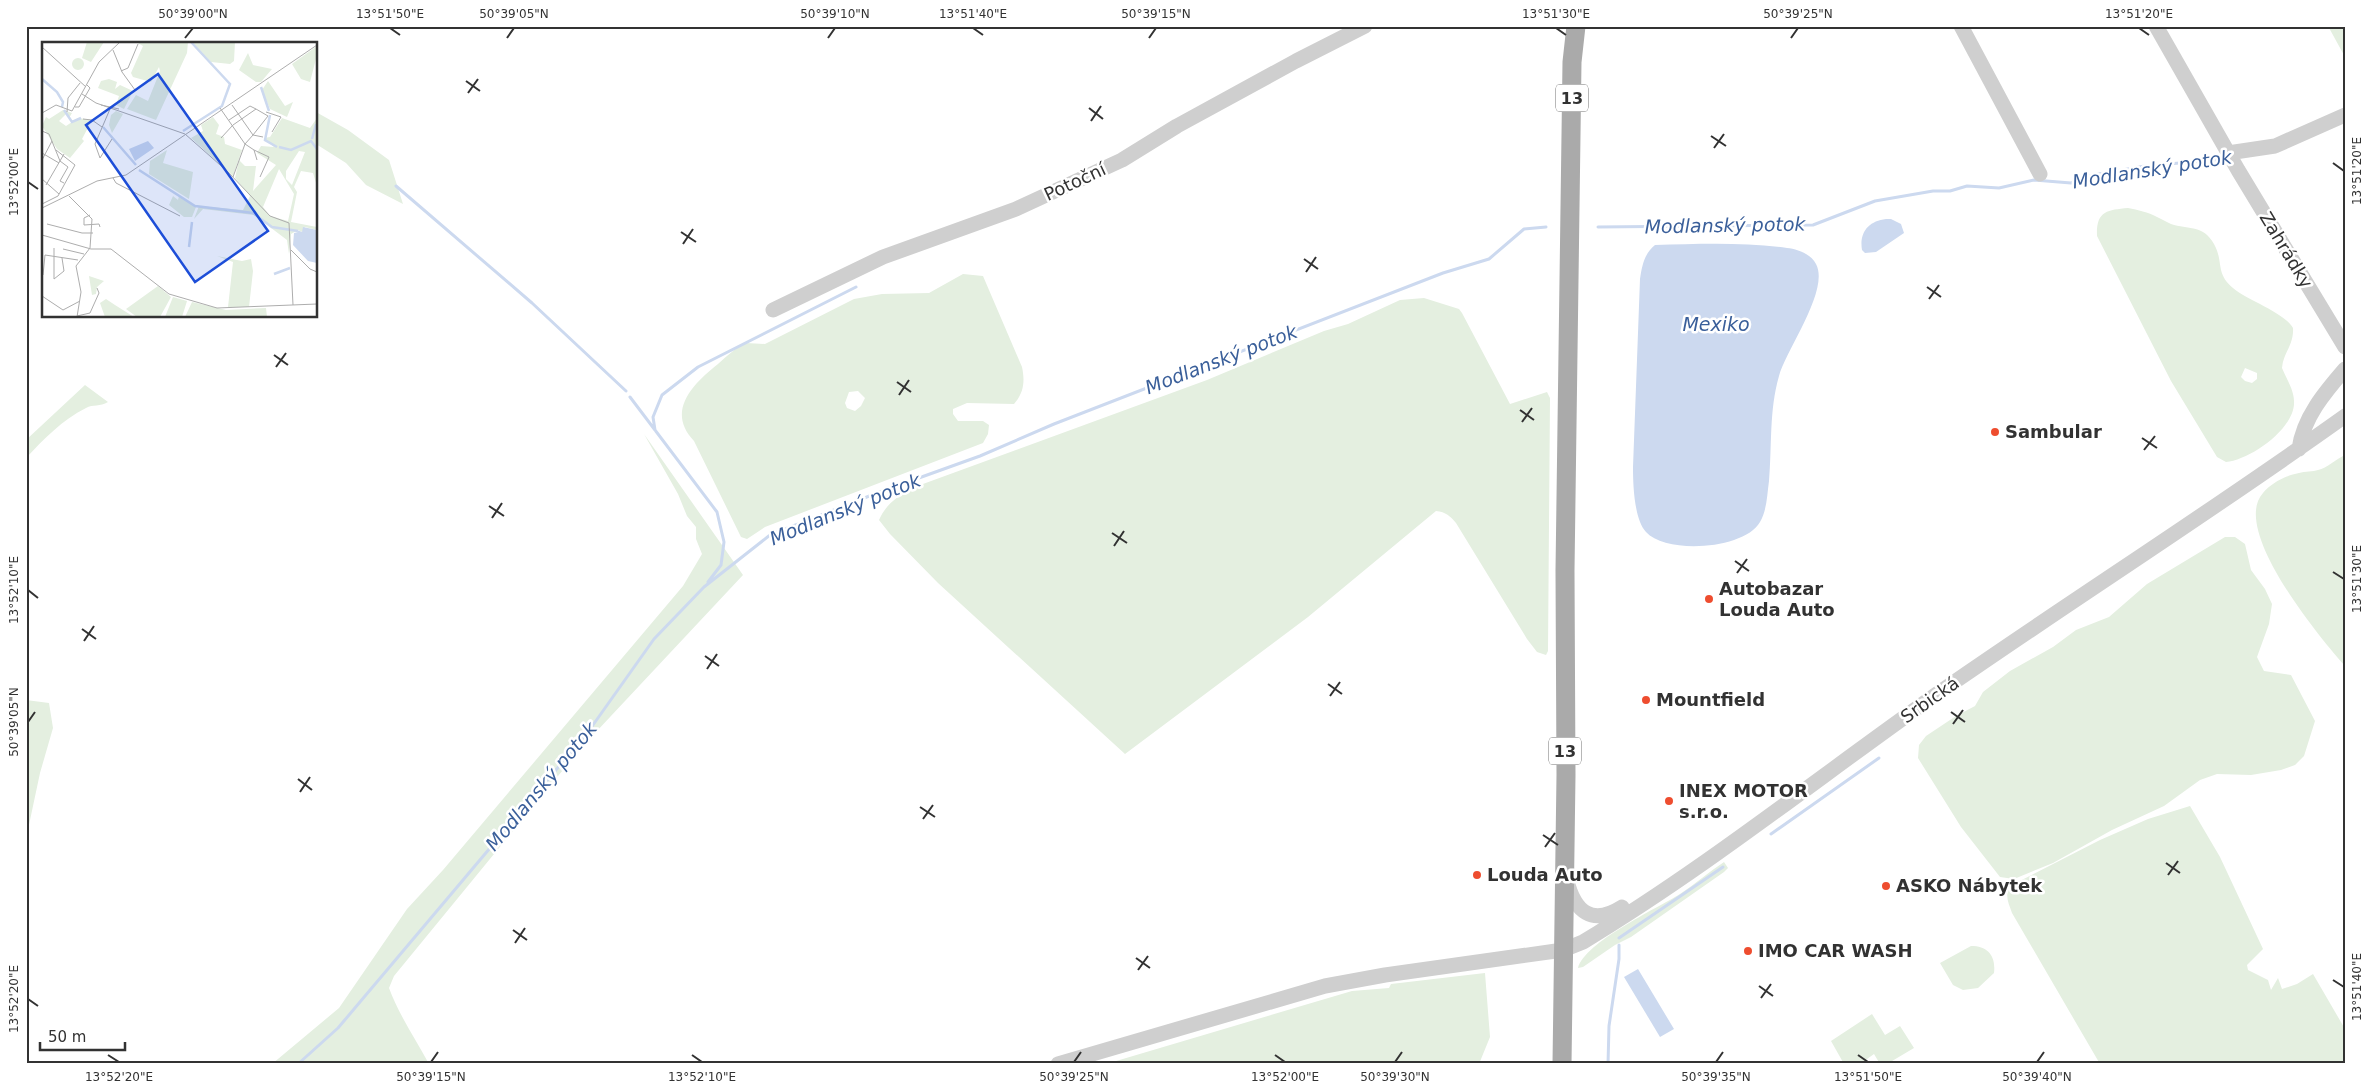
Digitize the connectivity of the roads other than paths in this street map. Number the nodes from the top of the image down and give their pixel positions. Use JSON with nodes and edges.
{"nodes":[{"id":1,"x":1364,"y":26,"type":"edge"},
{"id":2,"x":1576,"y":26,"type":"edge"},
{"id":3,"x":1961,"y":26,"type":"edge"},
{"id":4,"x":2156,"y":26,"type":"edge"},
{"id":5,"x":2345,"y":115,"type":"edge"},
{"id":6,"x":2228,"y":153,"type":"junction"},
{"id":7,"x":2040,"y":174,"type":"dead end"},
{"id":8,"x":773,"y":310,"type":"dead end"},
{"id":9,"x":2345,"y":347,"type":"edge"},
{"id":10,"x":2345,"y":369,"type":"edge"},
{"id":11,"x":2345,"y":416,"type":"edge"},
{"id":12,"x":2299,"y":449,"type":"junction"},
{"id":13,"x":1564,"y":866,"type":"junction"},
{"id":14,"x":1660,"y":892,"type":"junction"},
{"id":15,"x":1562,"y":950,"type":"junction"},
{"id":16,"x":1058,"y":1064,"type":"edge"},
{"id":17,"x":1562,"y":1064,"type":"edge"}],
"edges":[{"from":1,"to":8,"type":"street","name":"Potoční"},
{"from":2,"to":13,"type":"main road","number":"13"},
{"from":3,"to":7,"type":"street"},
{"from":4,"to":6,"type":"street","name":"Zahrádky"},
{"from":5,"to":6,"type":"street"},
{"from":6,"to":9,"type":"street","name":"Zahrádky"},
{"from":10,"to":12,"type":"street"},
{"from":11,"to":12,"type":"street","name":"Srbická"},
{"from":12,"to":14,"type":"street","name":"Srbická"},
{"from":13,"to":14,"type":"street"},
{"from":13,"to":15,"type":"main road","number":"13"},
{"from":14,"to":15,"type":"street","name":"Srbická"},
{"from":15,"to":16,"type":"street","name":"Srbická"},
{"from":15,"to":17,"type":"main road","number":"13"}]}
